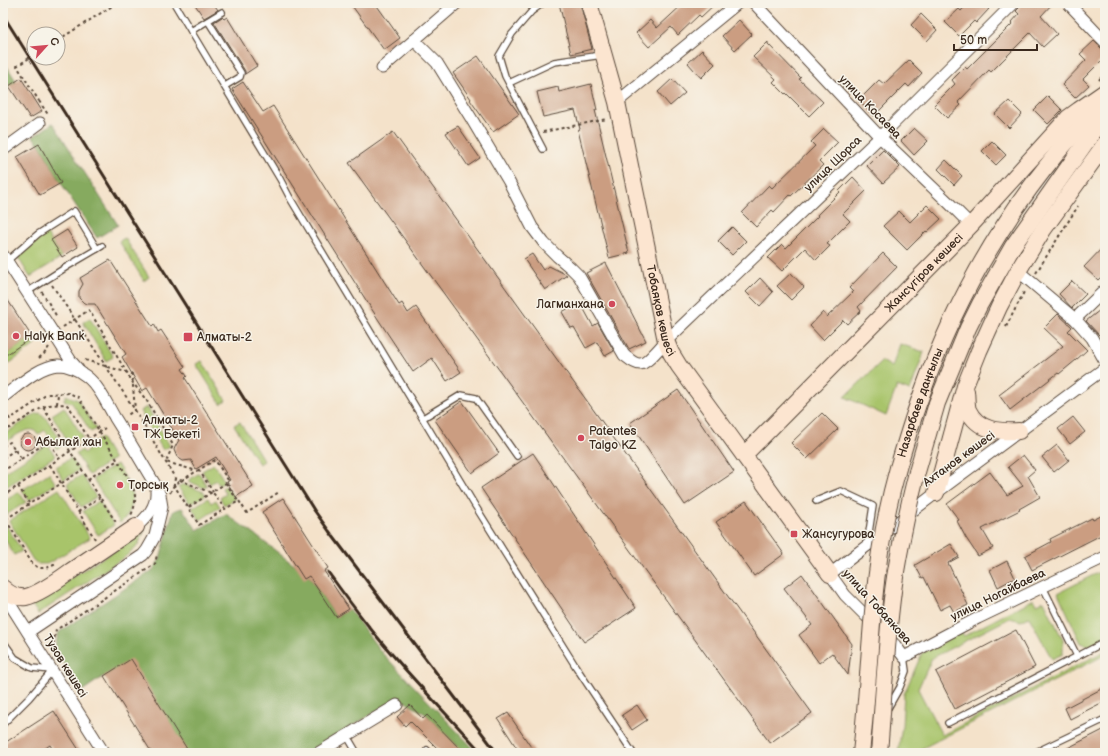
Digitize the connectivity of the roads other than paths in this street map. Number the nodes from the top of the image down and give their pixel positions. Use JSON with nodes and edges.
{"nodes":[{"id":1,"x":174,"y":3,"type":"edge"},
{"id":2,"x":457,"y":3,"type":"edge"},
{"id":3,"x":543,"y":3,"type":"edge"},
{"id":4,"x":589,"y":3,"type":"edge"},
{"id":5,"x":738,"y":3,"type":"edge"},
{"id":6,"x":754,"y":3,"type":"edge"},
{"id":7,"x":1014,"y":3,"type":"edge"},
{"id":8,"x":1068,"y":3,"type":"edge"},
{"id":9,"x":222,"y":12,"type":"dead end"},
{"id":10,"x":208,"y":21,"type":"junction"},
{"id":11,"x":192,"y":31,"type":"junction"},
{"id":12,"x":414,"y":40,"type":"junction"},
{"id":13,"x":1105,"y":42,"type":"edge"},
{"id":14,"x":604,"y":54,"type":"junction"},
{"id":15,"x":382,"y":68,"type":"dead end"},
{"id":16,"x":509,"y":83,"type":"junction"},
{"id":17,"x":224,"y":86,"type":"junction"},
{"id":18,"x":1105,"y":92,"type":"edge"},
{"id":19,"x":1105,"y":102,"type":"edge"},
{"id":20,"x":619,"y":109,"type":"junction"},
{"id":21,"x":1105,"y":115,"type":"edge"},
{"id":22,"x":40,"y":123,"type":"dead end"},
{"id":23,"x":880,"y":136,"type":"junction"},
{"id":24,"x":1105,"y":144,"type":"edge"},
{"id":25,"x":543,"y":149,"type":"dead end"},
{"id":26,"x":3,"y":150,"type":"edge"},
{"id":27,"x":971,"y":225,"type":"junction"},
{"id":28,"x":5,"y":258,"type":"edge"},
{"id":29,"x":1024,"y":276,"type":"junction"},
{"id":30,"x":1105,"y":290,"type":"edge"},
{"id":31,"x":27,"y":292,"type":"junction"},
{"id":32,"x":1075,"y":319,"type":"junction"},
{"id":33,"x":666,"y":341,"type":"junction"},
{"id":34,"x":1105,"y":361,"type":"edge"},
{"id":35,"x":1105,"y":368,"type":"edge"},
{"id":36,"x":83,"y":374,"type":"junction"},
{"id":37,"x":966,"y":386,"type":"junction"},
{"id":38,"x":3,"y":397,"type":"edge"},
{"id":39,"x":423,"y":418,"type":"junction"},
{"id":40,"x":1019,"y":431,"type":"junction"},
{"id":41,"x":744,"y":455,"type":"junction"},
{"id":42,"x":517,"y":456,"type":"dead end"},
{"id":43,"x":154,"y":482,"type":"junction"},
{"id":44,"x":936,"y":492,"type":"junction"},
{"id":45,"x":816,"y":501,"type":"dead end"},
{"id":46,"x":132,"y":523,"type":"joint"},
{"id":47,"x":867,"y":546,"type":"junction"},
{"id":48,"x":1105,"y":557,"type":"edge"},
{"id":49,"x":830,"y":574,"type":"junction"},
{"id":50,"x":1043,"y":587,"type":"junction"},
{"id":51,"x":3,"y":588,"type":"edge"},
{"id":52,"x":3,"y":593,"type":"edge"},
{"id":53,"x":28,"y":632,"type":"junction"},
{"id":54,"x":3,"y":640,"type":"edge"},
{"id":55,"x":1105,"y":642,"type":"edge"},
{"id":56,"x":1077,"y":656,"type":"junction"},
{"id":57,"x":904,"y":657,"type":"junction"},
{"id":58,"x":52,"y":671,"type":"junction"},
{"id":59,"x":397,"y":706,"type":"dead end"},
{"id":60,"x":1105,"y":719,"type":"edge"},
{"id":61,"x":948,"y":723,"type":"dead end"},
{"id":62,"x":3,"y":724,"type":"edge"},
{"id":63,"x":873,"y":733,"type":"dead end"},
{"id":64,"x":347,"y":736,"type":"junction"},
{"id":65,"x":863,"y":749,"type":"edge"},
{"id":66,"x":104,"y":753,"type":"edge"},
{"id":67,"x":318,"y":753,"type":"edge"},
{"id":68,"x":357,"y":753,"type":"edge"},
{"id":69,"x":633,"y":753,"type":"edge"},
{"id":70,"x":879,"y":753,"type":"edge"},
{"id":71,"x":1034,"y":753,"type":"edge"}],
"edges":[{"from":1,"to":11,"type":"lane"},
{"from":2,"to":12,"type":"street"},
{"from":3,"to":16,"type":"lane"},
{"from":4,"to":14,"type":"street","name":"Тобаяқов көшесі"},
{"from":5,"to":20,"type":"street"},
{"from":6,"to":23,"type":"street","name":"улица Косаева"},
{"from":7,"to":23,"type":"street","name":"улица Щорса"},
{"from":8,"to":13,"type":"street"},
{"from":9,"to":10,"type":"lane"},
{"from":10,"to":11,"type":"lane"},
{"from":10,"to":17,"type":"lane"},
{"from":11,"to":17,"type":"lane"},
{"from":12,"to":15,"type":"street"},
{"from":12,"to":33,"type":"street","name":"улица Щорса"},
{"from":14,"to":16,"type":"lane"},
{"from":14,"to":20,"type":"street","name":"Тобаяқов көшесі"},
{"from":16,"to":25,"type":"lane"},
{"from":17,"to":39,"type":"lane"},
{"from":18,"to":27,"type":"street","name":"Жансүгіров көшесі"},
{"from":19,"to":65,"type":"street","name":"Назарбаев даңғылы","bridge":true},
{"from":20,"to":33,"type":"street","name":"Тобаяқов көшесі"},
{"from":21,"to":70,"type":"street","name":"Назарбаев даңғылы","bridge":true},
{"from":22,"to":26,"type":"street"},
{"from":23,"to":27,"type":"street","name":"улица Косаева"},
{"from":23,"to":33,"type":"street","name":"улица Щорса"},
{"from":24,"to":29,"type":"street"},
{"from":27,"to":41,"type":"street","name":"Жансүгіров көшесі"},
{"from":28,"to":31,"type":"street"},
{"from":28,"to":31,"type":"lane"},
{"from":29,"to":32,"type":"street"},
{"from":29,"to":37,"type":"street"},
{"from":30,"to":32,"type":"street"},
{"from":31,"to":36,"type":"street"},
{"from":32,"to":34,"type":"street"},
{"from":33,"to":41,"type":"street","name":"Тобаяқов көшесі"},
{"from":35,"to":40,"type":"street","name":"Ахтанов көшесі"},
{"from":36,"to":38,"type":"street"},
{"from":36,"to":43,"type":"street"},
{"from":37,"to":40,"type":"street"},
{"from":37,"to":44,"type":"street"},
{"from":39,"to":42,"type":"lane"},
{"from":39,"to":69,"type":"lane"},
{"from":40,"to":44,"type":"street","name":"Ахтанов көшесі"},
{"from":41,"to":49,"type":"street","name":"Тобаяқов көшесі"},
{"from":43,"to":46,"type":"street"},
{"from":43,"to":53,"type":"street"},
{"from":44,"to":47,"type":"street","name":"Ахтанов көшесі"},
{"from":45,"to":47,"type":"lane"},
{"from":46,"to":51,"type":"street"},
{"from":47,"to":49,"type":"street","name":"Ахтанов көшесі"},
{"from":48,"to":50,"type":"street","name":"улица Ногайбаева"},
{"from":49,"to":57,"type":"street","name":"улица Тобаякова"},
{"from":50,"to":56,"type":"lane"},
{"from":50,"to":57,"type":"street","name":"улица Ногайбаева"},
{"from":52,"to":53,"type":"street","name":"Тузов көшесі"},
{"from":53,"to":58,"type":"street","name":"Тузов көшесі"},
{"from":54,"to":58,"type":"lane"},
{"from":55,"to":56,"type":"lane"},
{"from":56,"to":61,"type":"lane"},
{"from":57,"to":63,"type":"lane"},
{"from":58,"to":62,"type":"lane"},
{"from":58,"to":66,"type":"street","name":"Тузов көшесі"},
{"from":59,"to":64,"type":"street"},
{"from":60,"to":71,"type":"lane"},
{"from":64,"to":67,"type":"street"},
{"from":64,"to":68,"type":"lane"}]}
